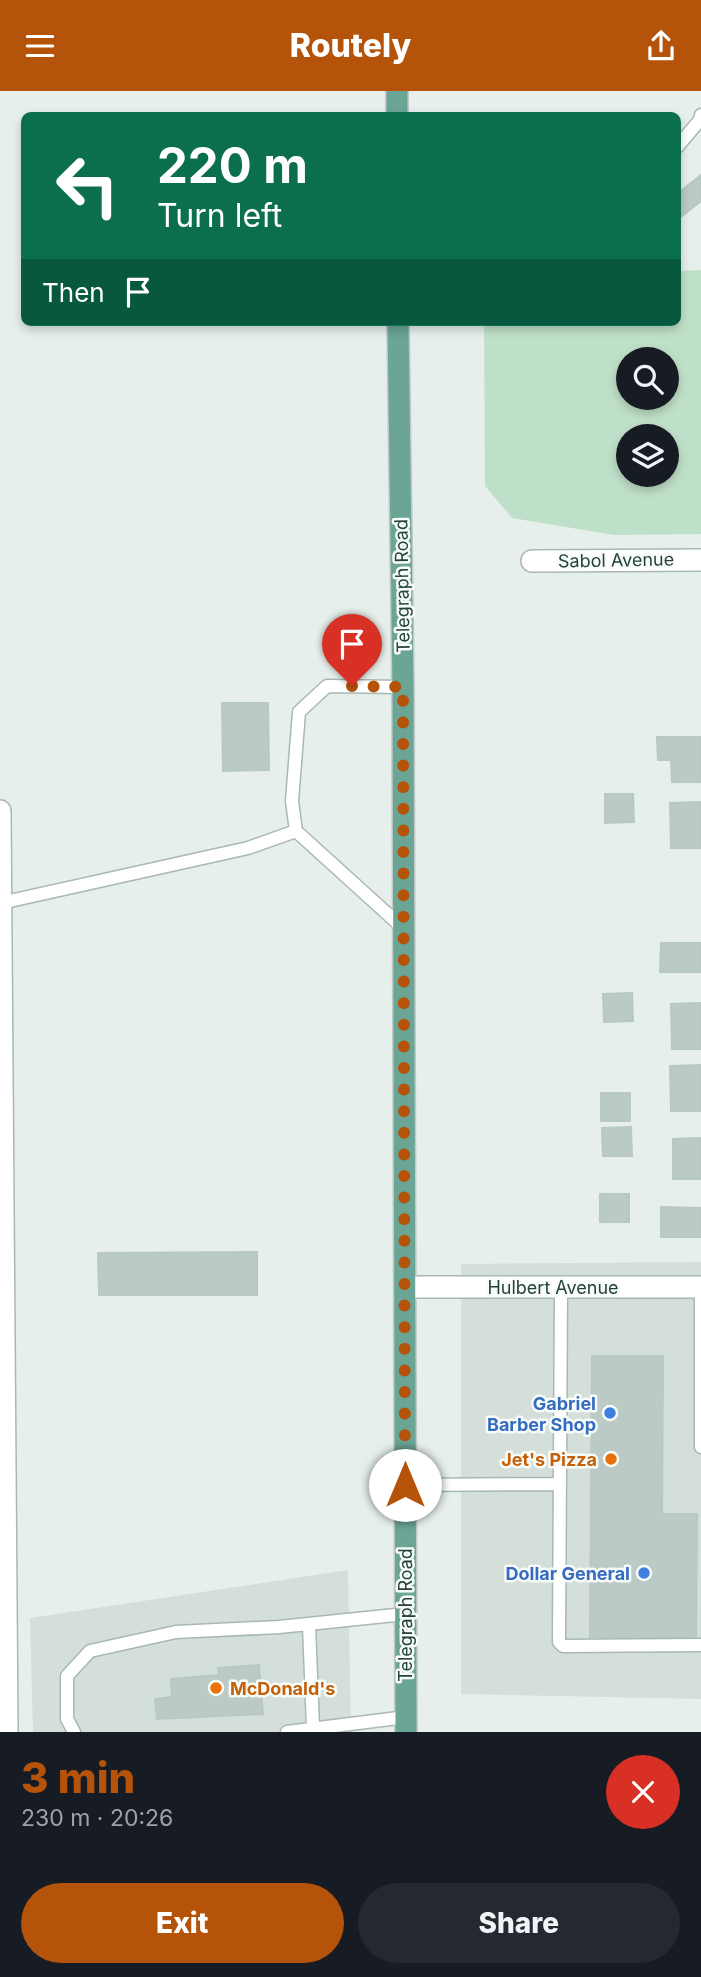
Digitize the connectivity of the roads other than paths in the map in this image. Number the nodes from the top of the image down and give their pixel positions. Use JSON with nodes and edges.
{"nodes":[{"id":1,"x":397,"y":91,"type":"edge"},
{"id":2,"x":397,"y":112,"type":"edge"},
{"id":3,"x":701,"y":115,"type":"edge"},
{"id":4,"x":681,"y":142,"type":"edge"},
{"id":5,"x":398,"y":326,"type":"edge"},
{"id":6,"x":701,"y":560,"type":"edge"},
{"id":7,"x":532,"y":561,"type":"dead end"},
{"id":8,"x":403,"y":687,"type":"junction"},
{"id":9,"x":0,"y":811,"type":"edge"},
{"id":10,"x":296,"y":831,"type":"junction"},
{"id":11,"x":1,"y":903,"type":"edge"},
{"id":12,"x":404,"y":928,"type":"junction"},
{"id":13,"x":405,"y":1287,"type":"junction"},
{"id":14,"x":561,"y":1287,"type":"junction"},
{"id":15,"x":701,"y":1287,"type":"edge"},
{"id":16,"x":701,"y":1447,"type":"edge"},
{"id":17,"x":560,"y":1484,"type":"junction"},
{"id":18,"x":405,"y":1485,"type":"junction"},
{"id":19,"x":405,"y":1614,"type":"junction"},
{"id":20,"x":309,"y":1625,"type":"junction"},
{"id":21,"x":701,"y":1645,"type":"edge"},
{"id":22,"x":406,"y":1725,"type":"edge"},
{"id":23,"x":313,"y":1728,"type":"junction"},
{"id":24,"x":7,"y":1732,"type":"edge"},
{"id":25,"x":74,"y":1732,"type":"edge"},
{"id":26,"x":287,"y":1732,"type":"edge"}],
"edges":[{"from":1,"to":2,"type":"main road"},
{"from":3,"to":4,"type":"lane"},
{"from":5,"to":8,"type":"main road","name":"Telegraph Road"},
{"from":6,"to":7,"type":"street","name":"Sabol Avenue"},
{"from":8,"to":10,"type":"lane"},
{"from":8,"to":12,"type":"main road","name":"Telegraph Road"},
{"from":9,"to":11,"type":"street"},
{"from":10,"to":11,"type":"lane"},
{"from":10,"to":12,"type":"lane"},
{"from":11,"to":24,"type":"street"},
{"from":12,"to":13,"type":"main road","name":"Telegraph Road"},
{"from":13,"to":14,"type":"street","name":"Hulbert Avenue"},
{"from":13,"to":18,"type":"main road","name":"Telegraph Road"},
{"from":14,"to":15,"type":"street","name":"Hulbert Avenue"},
{"from":14,"to":17,"type":"lane"},
{"from":15,"to":16,"type":"lane"},
{"from":17,"to":18,"type":"lane"},
{"from":17,"to":21,"type":"lane"},
{"from":18,"to":19,"type":"main road","name":"Telegraph Road"},
{"from":19,"to":20,"type":"lane"},
{"from":19,"to":22,"type":"main road","name":"Telegraph Road"},
{"from":20,"to":23,"type":"lane"},
{"from":20,"to":25,"type":"lane"},
{"from":22,"to":23,"type":"lane"},
{"from":23,"to":26,"type":"lane"}]}
